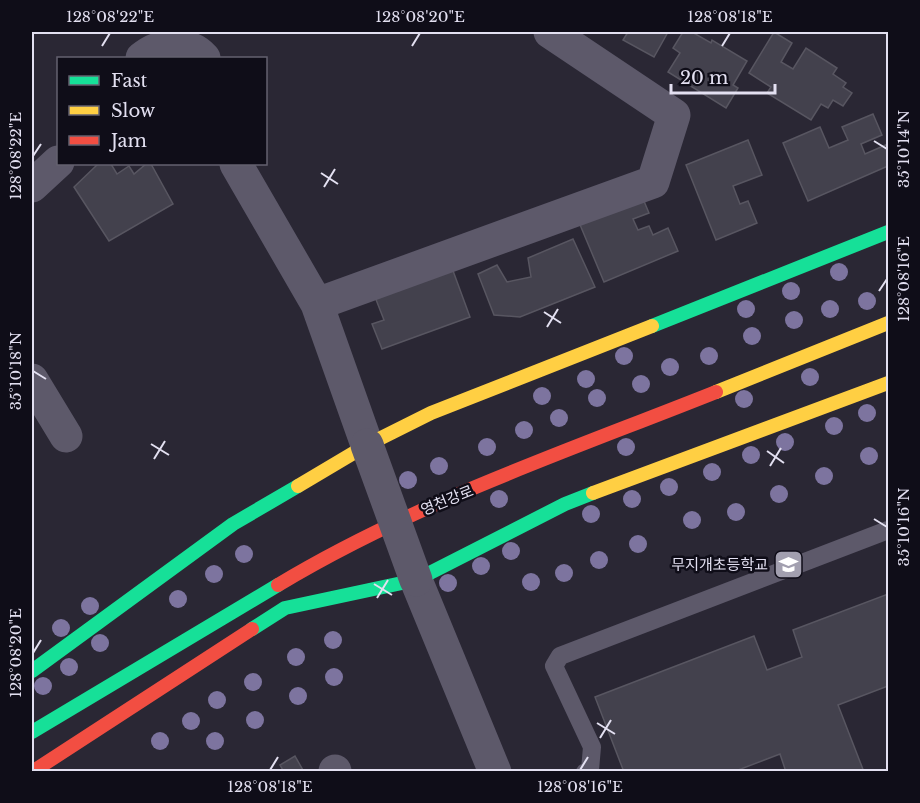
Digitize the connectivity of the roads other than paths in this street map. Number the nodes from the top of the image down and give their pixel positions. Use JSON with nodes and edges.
{"nodes":[{"id":1,"x":550,"y":32,"type":"edge"},
{"id":2,"x":200,"y":46,"type":"edge"},
{"id":3,"x":144,"y":57,"type":"edge"},
{"id":4,"x":57,"y":163,"type":"edge"},
{"id":5,"x":237,"y":165,"type":"edge"},
{"id":6,"x":32,"y":186,"type":"edge"},
{"id":7,"x":888,"y":232,"type":"edge"},
{"id":8,"x":317,"y":304,"type":"junction"},
{"id":9,"x":888,"y":323,"type":"edge"},
{"id":10,"x":32,"y":380,"type":"edge"},
{"id":11,"x":888,"y":383,"type":"edge"},
{"id":12,"x":66,"y":436,"type":"dead end"},
{"id":13,"x":367,"y":445,"type":"junction"},
{"id":14,"x":888,"y":530,"type":"edge"},
{"id":15,"x":416,"y":580,"type":"junction"},
{"id":16,"x":32,"y":671,"type":"edge"},
{"id":17,"x":32,"y":732,"type":"edge"},
{"id":18,"x":32,"y":771,"type":"edge"},
{"id":19,"x":495,"y":771,"type":"edge"},
{"id":20,"x":585,"y":771,"type":"edge"}],
"edges":[{"from":1,"to":8,"type":"street"},
{"from":2,"to":3,"type":"street"},
{"from":4,"to":6,"type":"street"},
{"from":5,"to":8,"type":"street"},
{"from":7,"to":13,"type":"street"},
{"from":8,"to":13,"type":"street"},
{"from":9,"to":17,"type":"street","name":"영천강로"},
{"from":10,"to":12,"type":"street"},
{"from":11,"to":15,"type":"street"},
{"from":13,"to":15,"type":"street","bridge":true},
{"from":13,"to":16,"type":"street"},
{"from":14,"to":20,"type":"lane"},
{"from":15,"to":18,"type":"street"},
{"from":15,"to":19,"type":"street"}]}
